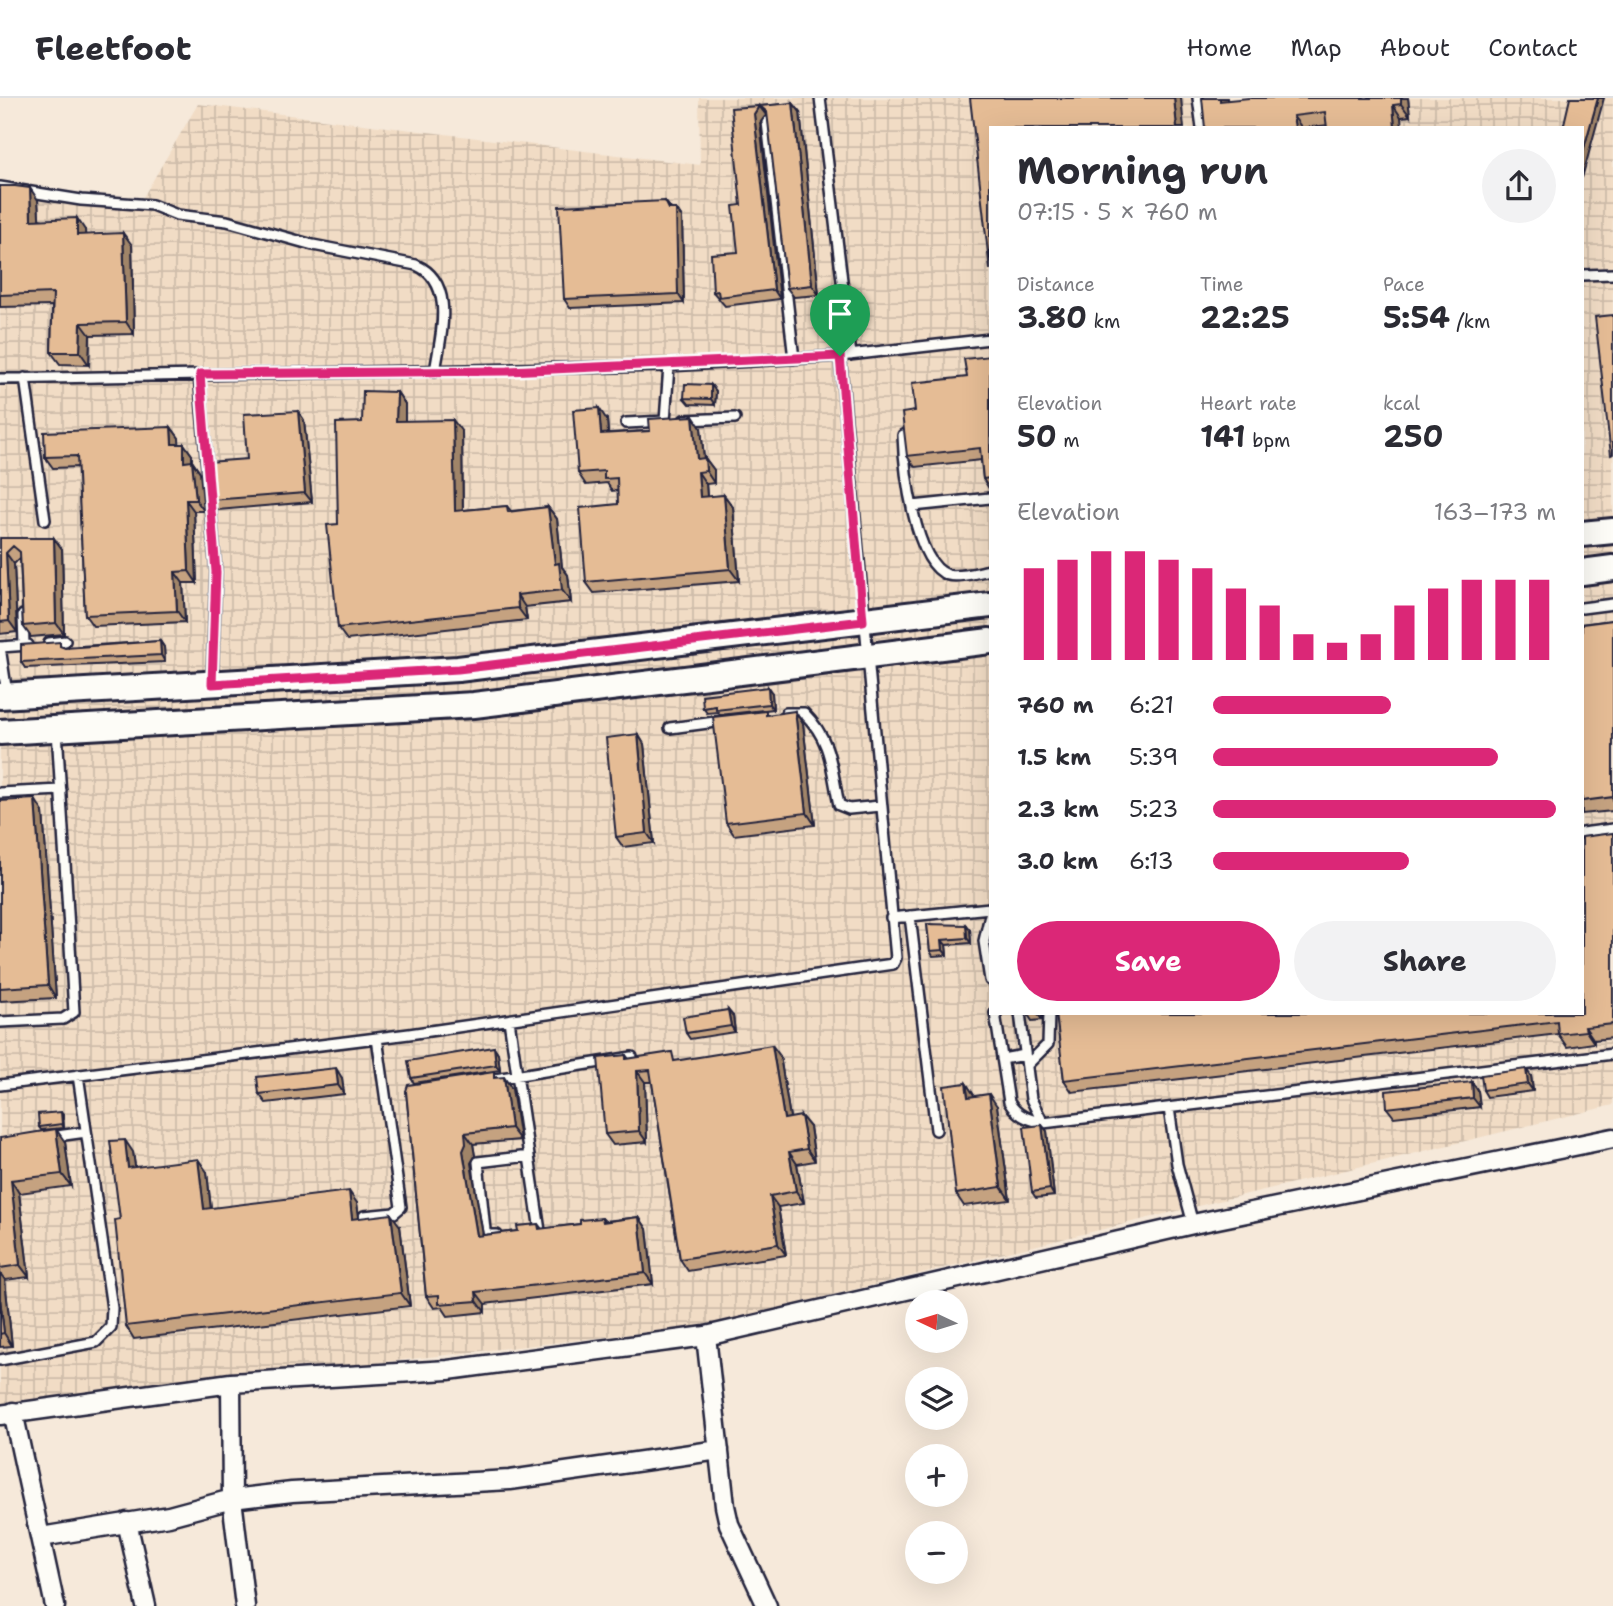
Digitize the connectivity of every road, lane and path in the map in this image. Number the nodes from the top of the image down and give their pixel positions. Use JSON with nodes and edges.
{"nodes":[{"id":1,"x":821,"y":98,"type":"edge"},
{"id":2,"x":1198,"y":98,"type":"edge"},
{"id":3,"x":767,"y":122,"type":"edge"},
{"id":4,"x":1202,"y":126,"type":"edge"},
{"id":5,"x":0,"y":187,"type":"edge"},
{"id":6,"x":1613,"y":274,"type":"edge"},
{"id":7,"x":1584,"y":275,"type":"edge"},
{"id":8,"x":989,"y":339,"type":"edge"},
{"id":9,"x":851,"y":355,"type":"junction"},
{"id":10,"x":840,"y":356,"type":"junction"},
{"id":11,"x":794,"y":359,"type":"junction"},
{"id":12,"x":669,"y":366,"type":"junction"},
{"id":13,"x":435,"y":372,"type":"junction"},
{"id":14,"x":200,"y":374,"type":"junction"},
{"id":15,"x":25,"y":378,"type":"junction"},
{"id":16,"x":0,"y":379,"type":"edge"},
{"id":17,"x":735,"y":418,"type":"dead end"},
{"id":18,"x":665,"y":421,"type":"junction"},
{"id":19,"x":626,"y":423,"type":"dead end"},
{"id":20,"x":903,"y":435,"type":"edge"},
{"id":21,"x":989,"y":498,"type":"edge"},
{"id":22,"x":913,"y":506,"type":"junction"},
{"id":23,"x":45,"y":520,"type":"dead end"},
{"id":24,"x":1613,"y":531,"type":"edge"},
{"id":25,"x":1584,"y":534,"type":"edge"},
{"id":26,"x":1613,"y":568,"type":"edge"},
{"id":27,"x":989,"y":570,"type":"edge"},
{"id":28,"x":1584,"y":572,"type":"edge"},
{"id":29,"x":1613,"y":604,"type":"edge"},
{"id":30,"x":23,"y":605,"type":"edge"},
{"id":31,"x":989,"y":605,"type":"edge"},
{"id":32,"x":1584,"y":608,"type":"edge"},
{"id":33,"x":863,"y":621,"type":"junction"},
{"id":34,"x":989,"y":640,"type":"edge"},
{"id":35,"x":65,"y":642,"type":"dead end"},
{"id":36,"x":24,"y":645,"type":"junction"},
{"id":37,"x":1,"y":647,"type":"edge"},
{"id":38,"x":868,"y":655,"type":"junction"},
{"id":39,"x":212,"y":684,"type":"junction"},
{"id":40,"x":13,"y":696,"type":"edge"},
{"id":41,"x":776,"y":714,"type":"edge"},
{"id":42,"x":736,"y":719,"type":"edge"},
{"id":43,"x":670,"y":728,"type":"dead end"},
{"id":44,"x":45,"y":729,"type":"junction"},
{"id":45,"x":0,"y":732,"type":"edge"},
{"id":46,"x":61,"y":790,"type":"junction"},
{"id":47,"x":0,"y":793,"type":"edge"},
{"id":48,"x":880,"y":806,"type":"junction"},
{"id":49,"x":1613,"y":829,"type":"edge"},
{"id":50,"x":1584,"y":833,"type":"edge"},
{"id":51,"x":989,"y":908,"type":"edge"},
{"id":52,"x":910,"y":916,"type":"junction"},
{"id":53,"x":891,"y":918,"type":"junction"},
{"id":54,"x":989,"y":919,"type":"edge"},
{"id":55,"x":989,"y":968,"type":"edge"},
{"id":56,"x":995,"y":1015,"type":"edge"},
{"id":57,"x":1020,"y":1015,"type":"edge"},
{"id":58,"x":1049,"y":1015,"type":"edge"},
{"id":59,"x":509,"y":1020,"type":"junction"},
{"id":60,"x":0,"y":1022,"type":"edge"},
{"id":61,"x":377,"y":1038,"type":"junction"},
{"id":62,"x":1613,"y":1054,"type":"edge"},
{"id":63,"x":632,"y":1057,"type":"edge"},
{"id":64,"x":1002,"y":1059,"type":"junction"},
{"id":65,"x":1026,"y":1060,"type":"junction"},
{"id":66,"x":78,"y":1075,"type":"junction"},
{"id":67,"x":518,"y":1077,"type":"junction"},
{"id":68,"x":479,"y":1081,"type":"edge"},
{"id":69,"x":0,"y":1085,"type":"edge"},
{"id":70,"x":1169,"y":1108,"type":"junction"},
{"id":71,"x":1043,"y":1123,"type":"junction"},
{"id":72,"x":936,"y":1130,"type":"dead end"},
{"id":73,"x":86,"y":1132,"type":"junction"},
{"id":74,"x":37,"y":1138,"type":"edge"},
{"id":75,"x":1613,"y":1138,"type":"edge"},
{"id":76,"x":529,"y":1156,"type":"junction"},
{"id":77,"x":365,"y":1216,"type":"edge"},
{"id":78,"x":1191,"y":1219,"type":"junction"},
{"id":79,"x":553,"y":1229,"type":"edge"},
{"id":80,"x":540,"y":1231,"type":"junction"},
{"id":81,"x":528,"y":1232,"type":"edge"},
{"id":82,"x":505,"y":1234,"type":"edge"},
{"id":83,"x":706,"y":1336,"type":"junction"},
{"id":84,"x":0,"y":1360,"type":"edge"},
{"id":85,"x":231,"y":1383,"type":"junction"},
{"id":86,"x":6,"y":1413,"type":"edge"},
{"id":87,"x":719,"y":1450,"type":"junction"},
{"id":88,"x":232,"y":1499,"type":"junction"},
{"id":89,"x":127,"y":1522,"type":"junction"},
{"id":90,"x":41,"y":1537,"type":"junction"},
{"id":91,"x":55,"y":1606,"type":"edge"},
{"id":92,"x":146,"y":1606,"type":"edge"},
{"id":93,"x":245,"y":1606,"type":"edge"},
{"id":94,"x":767,"y":1606,"type":"edge"}],
"edges":[{"from":1,"to":9,"type":"lane"},
{"from":2,"to":4,"type":"lane"},
{"from":3,"to":11,"type":"lane"},
{"from":5,"to":13,"type":"lane"},
{"from":6,"to":7,"type":"lane"},
{"from":8,"to":9,"type":"lane"},
{"from":9,"to":10,"type":"lane"},
{"from":10,"to":11,"type":"lane"},
{"from":10,"to":33,"type":"lane"},
{"from":11,"to":12,"type":"lane"},
{"from":12,"to":13,"type":"lane"},
{"from":12,"to":18,"type":"lane"},
{"from":13,"to":14,"type":"lane"},
{"from":14,"to":15,"type":"lane"},
{"from":14,"to":39,"type":"lane"},
{"from":15,"to":16,"type":"lane"},
{"from":15,"to":23,"type":"lane"},
{"from":17,"to":18,"type":"lane"},
{"from":18,"to":19,"type":"lane"},
{"from":20,"to":22,"type":"lane"},
{"from":21,"to":22,"type":"lane"},
{"from":22,"to":27,"type":"lane"},
{"from":24,"to":25,"type":"street"},
{"from":26,"to":28,"type":"street"},
{"from":29,"to":32,"type":"lane"},
{"from":30,"to":36,"type":"lane"},
{"from":31,"to":33,"type":"street"},
{"from":33,"to":38,"type":"lane"},
{"from":33,"to":39,"type":"street"},
{"from":34,"to":38,"type":"street"},
{"from":35,"to":36,"type":"lane"},
{"from":36,"to":37,"type":"lane"},
{"from":37,"to":40,"type":"lane"},
{"from":38,"to":44,"type":"street"},
{"from":38,"to":48,"type":"lane"},
{"from":39,"to":40,"type":"street"},
{"from":40,"to":44,"type":"street"},
{"from":41,"to":48,"type":"lane"},
{"from":42,"to":43,"type":"lane"},
{"from":44,"to":45,"type":"street"},
{"from":44,"to":46,"type":"lane"},
{"from":46,"to":47,"type":"lane"},
{"from":46,"to":60,"type":"lane"},
{"from":48,"to":53,"type":"lane"},
{"from":49,"to":50,"type":"lane"},
{"from":51,"to":52,"type":"lane"},
{"from":52,"to":53,"type":"lane"},
{"from":52,"to":72,"type":"lane"},
{"from":53,"to":59,"type":"lane"},
{"from":54,"to":55,"type":"lane"},
{"from":56,"to":64,"type":"lane"},
{"from":57,"to":65,"type":"lane"},
{"from":58,"to":65,"type":"lane"},
{"from":59,"to":61,"type":"lane"},
{"from":59,"to":67,"type":"lane"},
{"from":61,"to":66,"type":"lane"},
{"from":61,"to":77,"type":"lane"},
{"from":62,"to":70,"type":"lane"},
{"from":63,"to":67,"type":"lane"},
{"from":64,"to":65,"type":"lane"},
{"from":64,"to":71,"type":"lane"},
{"from":65,"to":71,"type":"lane"},
{"from":66,"to":69,"type":"lane"},
{"from":66,"to":73,"type":"lane"},
{"from":67,"to":68,"type":"lane"},
{"from":67,"to":76,"type":"lane"},
{"from":70,"to":71,"type":"lane"},
{"from":70,"to":78,"type":"lane"},
{"from":73,"to":74,"type":"lane"},
{"from":73,"to":84,"type":"lane"},
{"from":75,"to":78,"type":"street"},
{"from":76,"to":80,"type":"lane"},
{"from":76,"to":82,"type":"lane"},
{"from":78,"to":83,"type":"street"},
{"from":79,"to":80,"type":"lane"},
{"from":80,"to":81,"type":"lane"},
{"from":83,"to":85,"type":"street"},
{"from":83,"to":87,"type":"street"},
{"from":85,"to":86,"type":"street"},
{"from":85,"to":88,"type":"street"},
{"from":86,"to":90,"type":"street"},
{"from":87,"to":88,"type":"street"},
{"from":87,"to":94,"type":"street"},
{"from":88,"to":89,"type":"street"},
{"from":88,"to":93,"type":"street"},
{"from":89,"to":90,"type":"street"},
{"from":89,"to":92,"type":"street"},
{"from":90,"to":91,"type":"street"}]}
